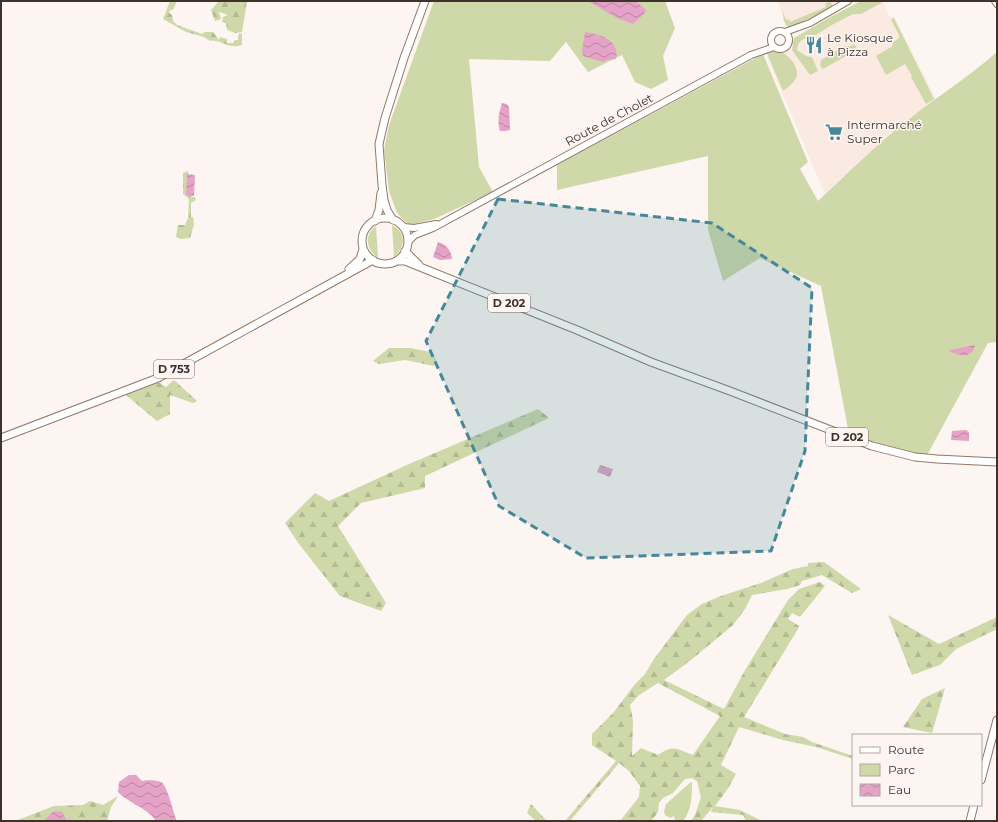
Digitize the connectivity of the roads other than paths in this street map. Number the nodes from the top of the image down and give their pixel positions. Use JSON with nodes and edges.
{"nodes":[{"id":1,"x":425,"y":1,"type":"edge"},
{"id":2,"x":848,"y":1,"type":"edge"},
{"id":3,"x":995,"y":1,"type":"edge"},
{"id":4,"x":997,"y":4,"type":"edge"},
{"id":5,"x":810,"y":23,"type":"junction"},
{"id":6,"x":785,"y":32,"type":"junction"},
{"id":7,"x":771,"y":40,"type":"junction"},
{"id":8,"x":789,"y":40,"type":"junction"},
{"id":9,"x":774,"y":48,"type":"junction"},
{"id":10,"x":751,"y":55,"type":"junction"},
{"id":11,"x":382,"y":184,"type":"junction"},
{"id":12,"x":393,"y":220,"type":"junction"},
{"id":13,"x":447,"y":220,"type":"junction"},
{"id":14,"x":375,"y":221,"type":"junction"},
{"id":15,"x":403,"y":227,"type":"junction"},
{"id":16,"x":408,"y":242,"type":"junction"},
{"id":17,"x":364,"y":249,"type":"junction"},
{"id":18,"x":405,"y":251,"type":"junction"},
{"id":19,"x":373,"y":260,"type":"junction"},
{"id":20,"x":397,"y":261,"type":"junction"},
{"id":21,"x":422,"y":268,"type":"junction"},
{"id":22,"x":337,"y":280,"type":"junction"},
{"id":23,"x":1,"y":438,"type":"edge"},
{"id":24,"x":997,"y":462,"type":"edge"},
{"id":25,"x":997,"y":720,"type":"edge"},
{"id":26,"x":982,"y":776,"type":"edge"},
{"id":27,"x":974,"y":806,"type":"edge"},
{"id":28,"x":970,"y":821,"type":"edge"}],
"edges":[{"from":1,"to":11,"type":"main road"},
{"from":2,"to":5,"type":"main road"},
{"from":3,"to":4,"type":"main road"},
{"from":5,"to":6,"type":"main road"},
{"from":5,"to":8,"type":"main road"},
{"from":6,"to":7,"type":"main road"},
{"from":6,"to":8,"type":"main road"},
{"from":7,"to":9,"type":"main road"},
{"from":7,"to":10,"type":"main road","name":"Route de Cholet"},
{"from":8,"to":9,"type":"main road"},
{"from":9,"to":10,"type":"main road","name":"Route de Cholet"},
{"from":10,"to":13,"type":"main road","name":"Route de Cholet"},
{"from":11,"to":12,"type":"main road"},
{"from":11,"to":14,"type":"main road"},
{"from":12,"to":14,"type":"main road"},
{"from":12,"to":15,"type":"main road"},
{"from":13,"to":15,"type":"main road"},
{"from":13,"to":16,"type":"main road"},
{"from":14,"to":17,"type":"main road"},
{"from":15,"to":16,"type":"main road"},
{"from":16,"to":18,"type":"main road"},
{"from":17,"to":19,"type":"main road"},
{"from":17,"to":22,"type":"main road","number":"D 753"},
{"from":18,"to":20,"type":"main road"},
{"from":18,"to":21,"type":"main road","number":"D 202"},
{"from":19,"to":20,"type":"main road"},
{"from":19,"to":22,"type":"main road","number":"D 753"},
{"from":20,"to":21,"type":"main road","number":"D 202"},
{"from":21,"to":24,"type":"main road","number":"D 202"},
{"from":22,"to":23,"type":"main road","number":"D 753"},
{"from":25,"to":26,"type":"main road"},
{"from":27,"to":28,"type":"main road"}]}
